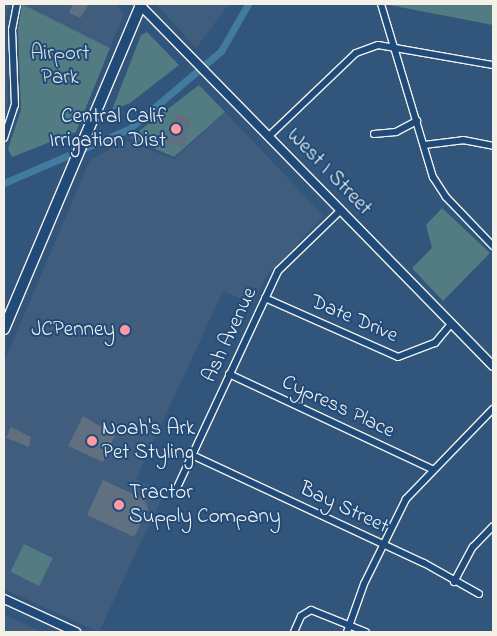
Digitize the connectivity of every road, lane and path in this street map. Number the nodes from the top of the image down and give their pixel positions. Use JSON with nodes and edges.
{"nodes":[{"id":1,"x":17,"y":4,"type":"edge"},
{"id":2,"x":140,"y":4,"type":"edge"},
{"id":3,"x":381,"y":4,"type":"edge"},
{"id":4,"x":394,"y":45,"type":"junction"},
{"id":5,"x":493,"y":65,"type":"edge"},
{"id":6,"x":417,"y":121,"type":"junction"},
{"id":7,"x":374,"y":134,"type":"dead end"},
{"id":8,"x":269,"y":136,"type":"junction"},
{"id":9,"x":4,"y":138,"type":"edge"},
{"id":10,"x":424,"y":145,"type":"junction"},
{"id":11,"x":493,"y":146,"type":"edge"},
{"id":12,"x":341,"y":210,"type":"junction"},
{"id":13,"x":493,"y":246,"type":"edge"},
{"id":14,"x":265,"y":298,"type":"junction"},
{"id":15,"x":452,"y":323,"type":"junction"},
{"id":16,"x":4,"y":330,"type":"edge"},
{"id":17,"x":493,"y":366,"type":"edge"},
{"id":18,"x":229,"y":374,"type":"junction"},
{"id":19,"x":493,"y":409,"type":"edge"},
{"id":20,"x":192,"y":455,"type":"junction"},
{"id":21,"x":432,"y":469,"type":"junction"},
{"id":22,"x":175,"y":492,"type":"dead end"},
{"id":23,"x":493,"y":526,"type":"edge"},
{"id":24,"x":382,"y":544,"type":"junction"},
{"id":25,"x":454,"y":582,"type":"junction"},
{"id":26,"x":480,"y":594,"type":"dead end"},
{"id":27,"x":4,"y":599,"type":"edge"},
{"id":28,"x":350,"y":625,"type":"junction"},
{"id":29,"x":76,"y":632,"type":"edge"},
{"id":30,"x":294,"y":632,"type":"edge"},
{"id":31,"x":347,"y":632,"type":"edge"},
{"id":32,"x":366,"y":632,"type":"edge"}],
"edges":[{"from":1,"to":9,"type":"street"},
{"from":2,"to":8,"type":"street","name":"West I Street"},
{"from":2,"to":16,"type":"highway"},
{"from":3,"to":4,"type":"street"},
{"from":4,"to":5,"type":"street"},
{"from":4,"to":6,"type":"street"},
{"from":4,"to":8,"type":"street"},
{"from":6,"to":7,"type":"street"},
{"from":6,"to":10,"type":"street"},
{"from":8,"to":12,"type":"street","name":"West I Street"},
{"from":10,"to":11,"type":"street"},
{"from":10,"to":13,"type":"street"},
{"from":12,"to":14,"type":"street","name":"Ash Avenue"},
{"from":12,"to":15,"type":"street","name":"West I Street"},
{"from":14,"to":15,"type":"street","name":"Date Drive"},
{"from":14,"to":18,"type":"street","name":"Ash Avenue"},
{"from":15,"to":17,"type":"street","name":"West I Street"},
{"from":18,"to":20,"type":"street","name":"Ash Avenue"},
{"from":18,"to":21,"type":"street","name":"Cypress Place"},
{"from":19,"to":21,"type":"street"},
{"from":20,"to":22,"type":"street","name":"Ash Avenue"},
{"from":20,"to":24,"type":"street","name":"Bay Street"},
{"from":21,"to":24,"type":"street"},
{"from":23,"to":25,"type":"street"},
{"from":24,"to":25,"type":"street","name":"Bay Street"},
{"from":24,"to":28,"type":"street"},
{"from":25,"to":26,"type":"street","name":"Bay Street"},
{"from":27,"to":29,"type":"street"},
{"from":28,"to":30,"type":"street"},
{"from":28,"to":31,"type":"street"},
{"from":28,"to":32,"type":"street"}]}
